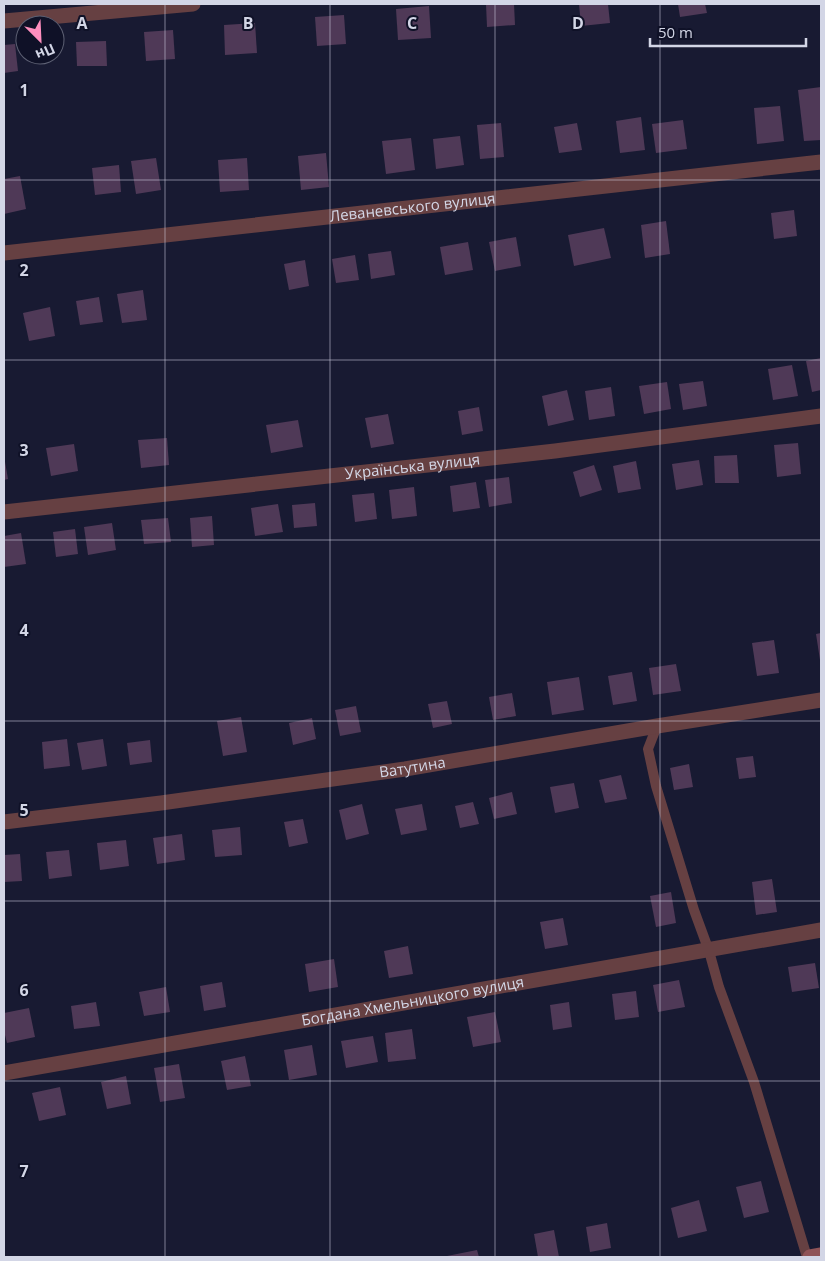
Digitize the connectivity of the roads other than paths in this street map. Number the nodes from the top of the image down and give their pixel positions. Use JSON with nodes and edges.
{"nodes":[{"id":1,"x":193,"y":4,"type":"edge"},
{"id":2,"x":4,"y":21,"type":"edge"},
{"id":3,"x":821,"y":162,"type":"edge"},
{"id":4,"x":4,"y":253,"type":"edge"},
{"id":5,"x":821,"y":416,"type":"edge"},
{"id":6,"x":4,"y":512,"type":"edge"},
{"id":7,"x":821,"y":700,"type":"edge"},
{"id":8,"x":657,"y":726,"type":"junction"},
{"id":9,"x":4,"y":822,"type":"edge"},
{"id":10,"x":821,"y":930,"type":"edge"},
{"id":11,"x":709,"y":951,"type":"junction"},
{"id":12,"x":4,"y":1073,"type":"edge"},
{"id":13,"x":821,"y":1255,"type":"edge"},
{"id":14,"x":808,"y":1257,"type":"edge"}],
"edges":[{"from":1,"to":2,"type":"street"},
{"from":3,"to":4,"type":"street","name":"Леваневського вулиця"},
{"from":5,"to":6,"type":"street","name":"Українська вулиця"},
{"from":7,"to":8,"type":"street","name":"Ватутина"},
{"from":8,"to":9,"type":"street","name":"Ватутина"},
{"from":8,"to":11,"type":"lane"},
{"from":10,"to":11,"type":"street","name":"Богдана Хмельницкого вулиця"},
{"from":11,"to":12,"type":"street","name":"Богдана Хмельницкого вулиця"},
{"from":11,"to":14,"type":"lane"},
{"from":13,"to":14,"type":"main road"}]}
